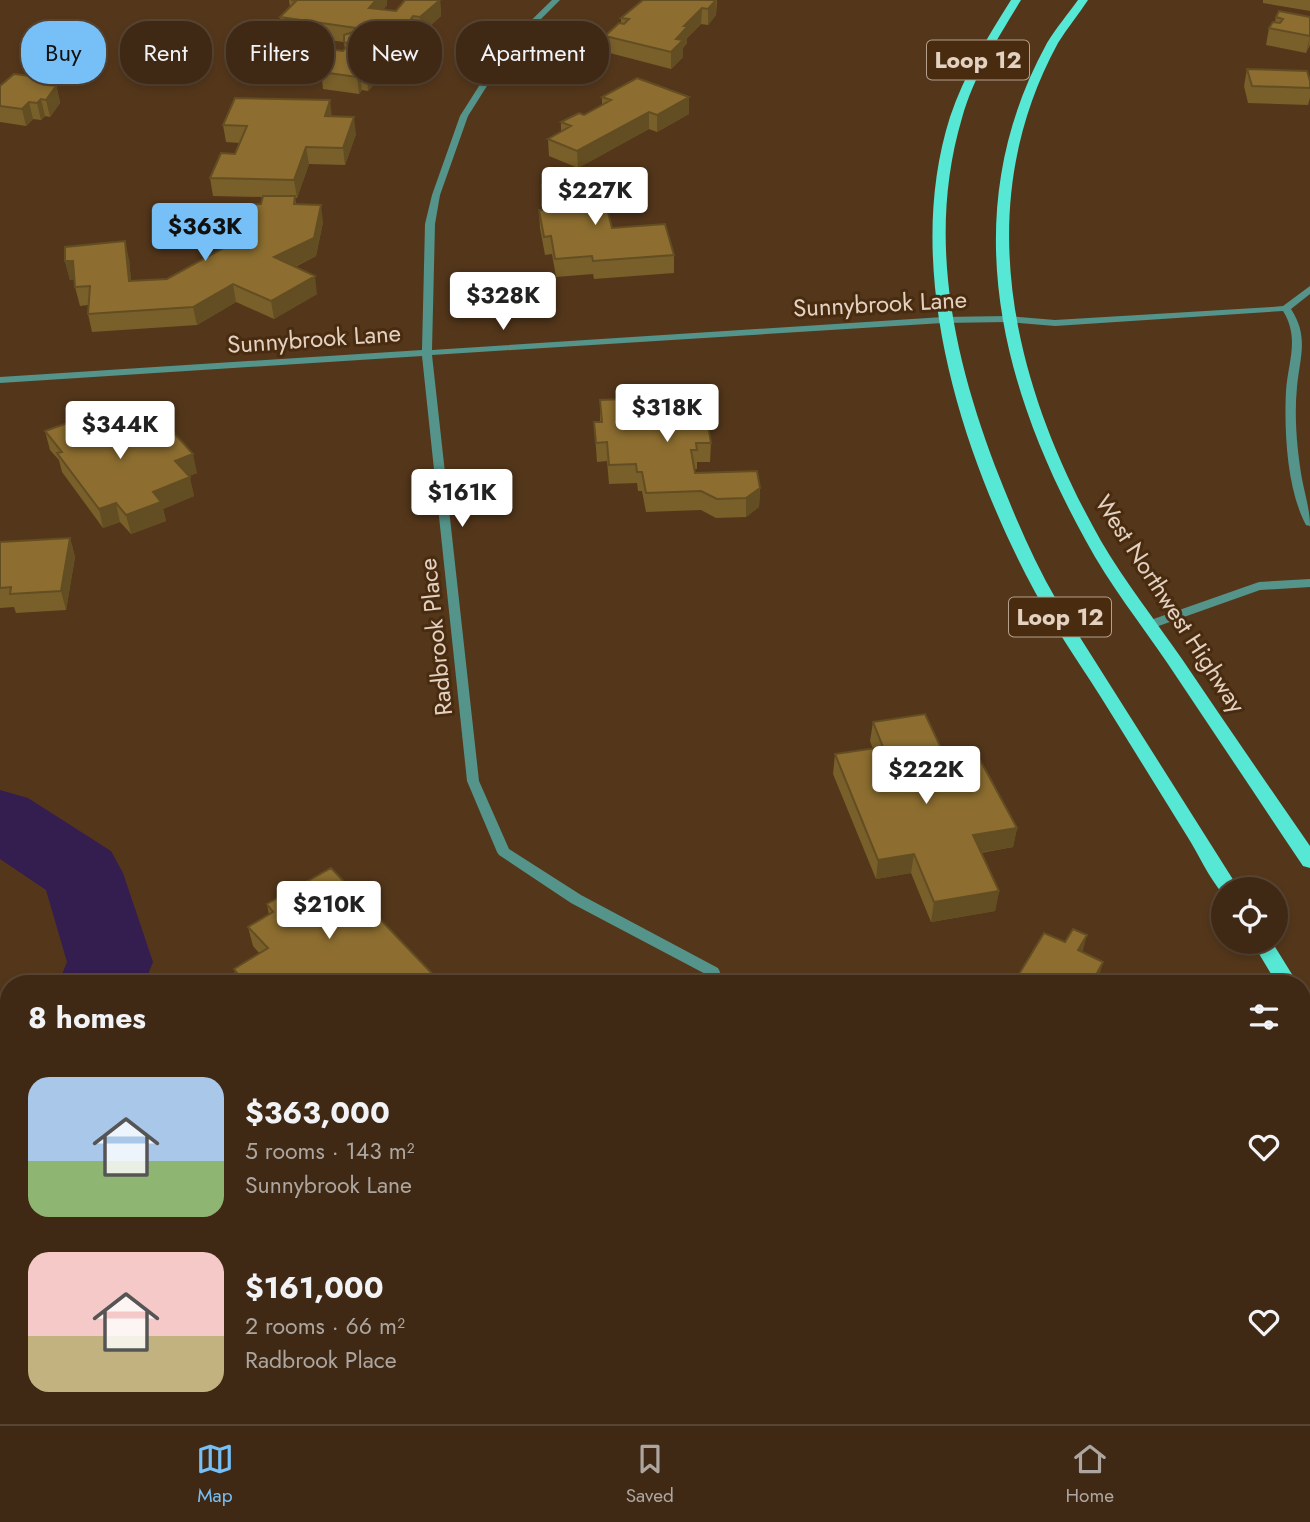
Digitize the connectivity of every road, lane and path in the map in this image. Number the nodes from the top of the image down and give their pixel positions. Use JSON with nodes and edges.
{"nodes":[{"id":1,"x":556,"y":0,"type":"edge"},
{"id":2,"x":1016,"y":0,"type":"edge"},
{"id":3,"x":1083,"y":0,"type":"edge"},
{"id":4,"x":1310,"y":289,"type":"edge"},
{"id":5,"x":1286,"y":308,"type":"junction"},
{"id":6,"x":1008,"y":319,"type":"junction"},
{"id":7,"x":943,"y":320,"type":"junction"},
{"id":8,"x":427,"y":353,"type":"junction"},
{"id":9,"x":0,"y":380,"type":"edge"},
{"id":10,"x":1310,"y":523,"type":"edge"},
{"id":11,"x":1310,"y":583,"type":"edge"},
{"id":12,"x":1149,"y":625,"type":"junction"},
{"id":13,"x":1310,"y":861,"type":"edge"},
{"id":14,"x":1222,"y":877,"type":"edge"},
{"id":15,"x":1269,"y":954,"type":"edge"},
{"id":16,"x":712,"y":972,"type":"dead end"},
{"id":17,"x":1282,"y":975,"type":"edge"}],
"edges":[{"from":1,"to":8,"type":"street","name":"Radbrook Place"},
{"from":2,"to":7,"type":"main road","number":"Loop 12"},
{"from":3,"to":6,"type":"main road","name":"West Northwest Highway","number":"Loop 12"},
{"from":4,"to":5,"type":"street"},
{"from":5,"to":6,"type":"street","name":"Sunnybrook Lane"},
{"from":5,"to":10,"type":"lane"},
{"from":6,"to":7,"type":"street","name":"Sunnybrook Lane"},
{"from":6,"to":12,"type":"main road","name":"West Northwest Highway","number":"Loop 12"},
{"from":7,"to":8,"type":"street","name":"Sunnybrook Lane"},
{"from":7,"to":14,"type":"main road","number":"Loop 12"},
{"from":8,"to":9,"type":"street","name":"Sunnybrook Lane"},
{"from":8,"to":16,"type":"street","name":"Radbrook Place"},
{"from":11,"to":12,"type":"street"},
{"from":12,"to":13,"type":"main road","name":"West Northwest Highway","number":"Loop 12"},
{"from":15,"to":17,"type":"main road"}]}
